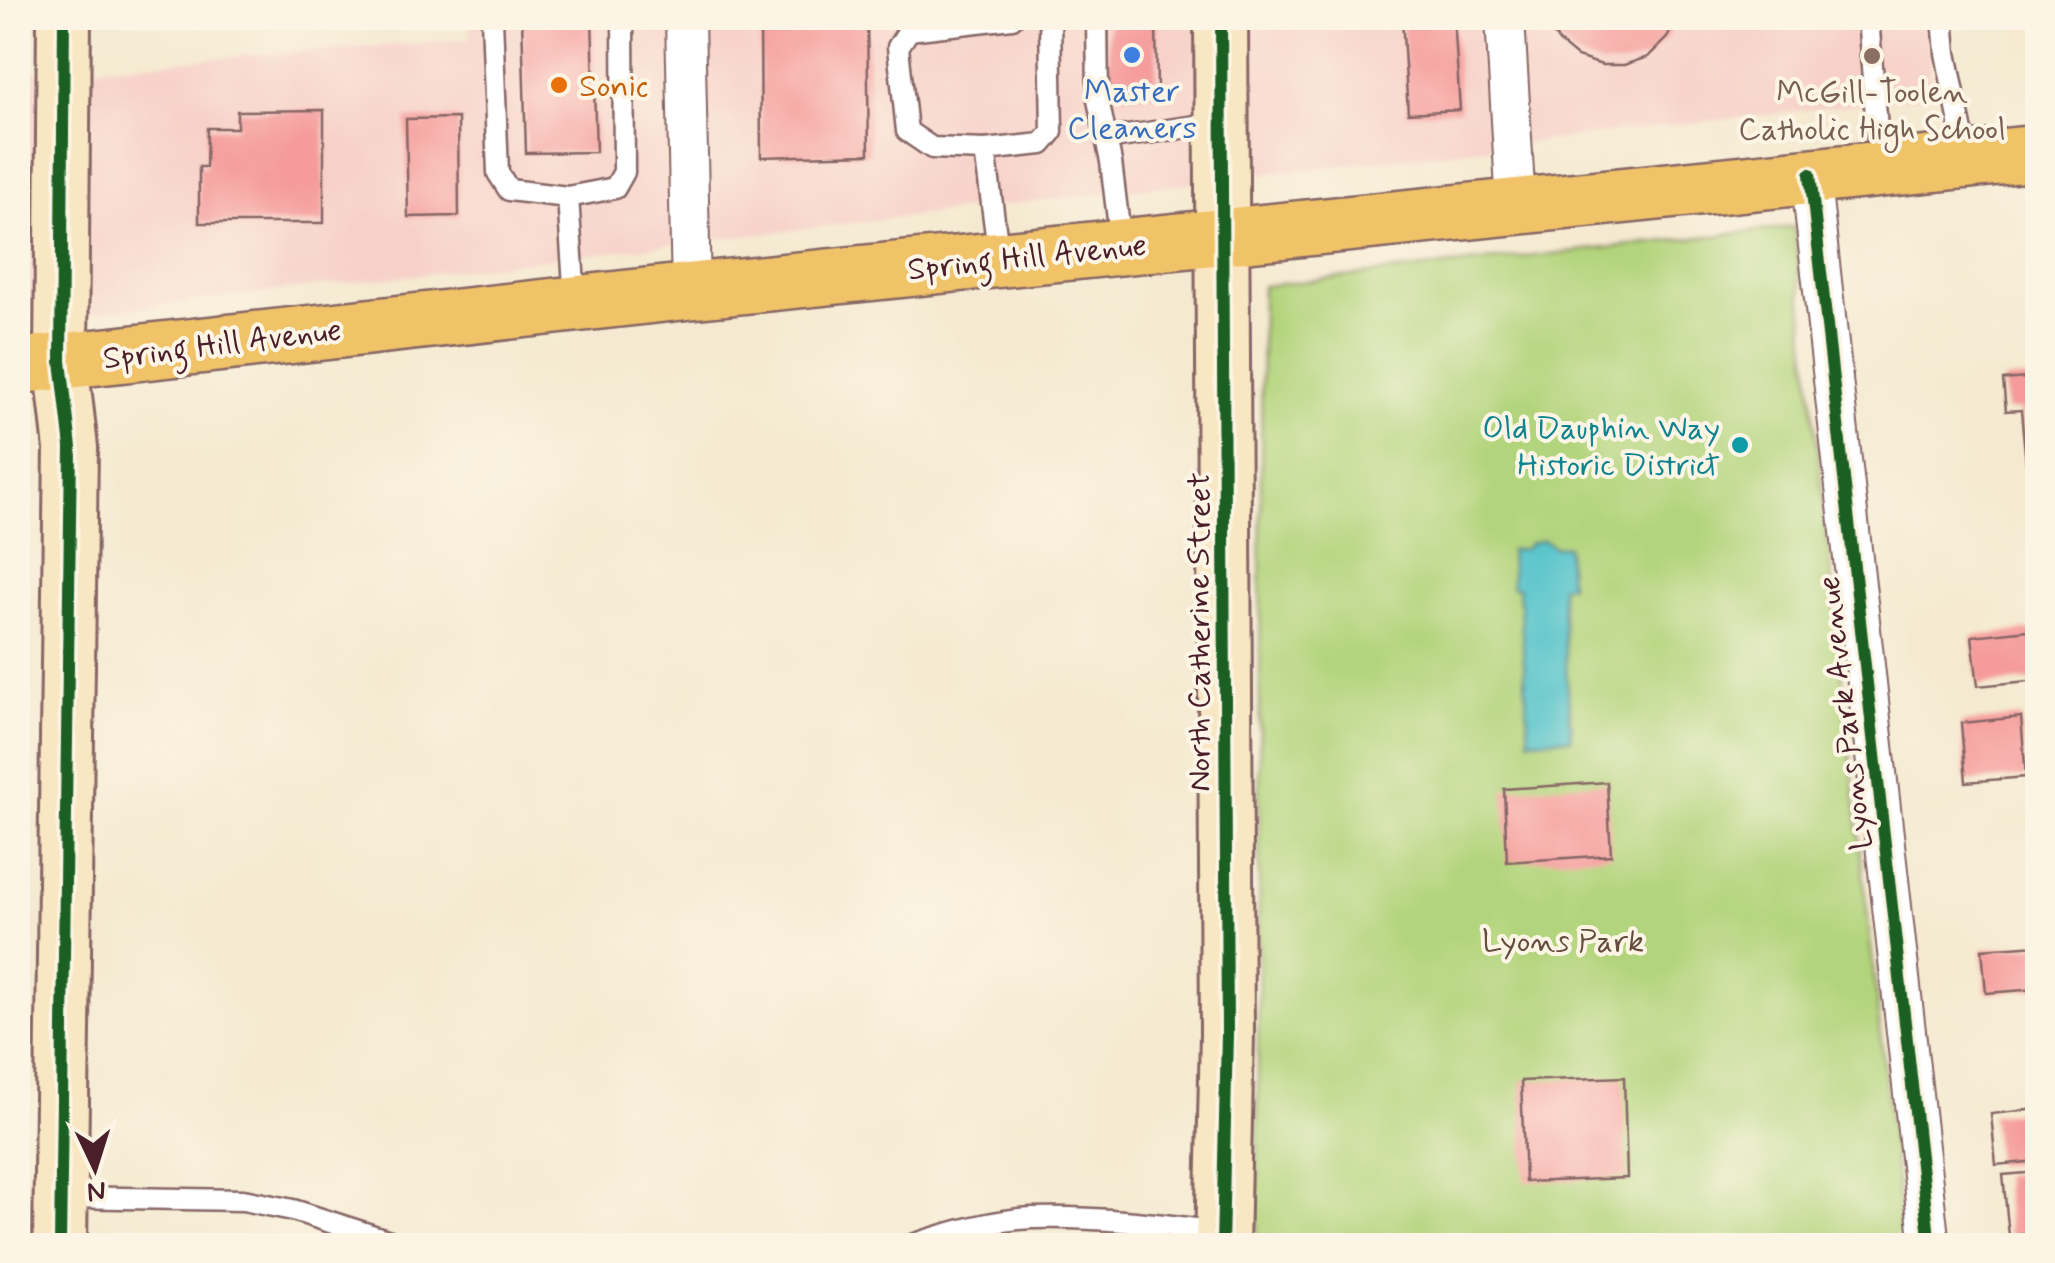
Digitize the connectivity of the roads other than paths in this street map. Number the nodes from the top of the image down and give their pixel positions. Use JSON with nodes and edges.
{"nodes":[{"id":1,"x":64,"y":18,"type":"edge"},
{"id":2,"x":492,"y":18,"type":"edge"},
{"id":3,"x":623,"y":18,"type":"edge"},
{"id":4,"x":684,"y":18,"type":"edge"},
{"id":5,"x":1012,"y":18,"type":"edge"},
{"id":6,"x":1050,"y":18,"type":"edge"},
{"id":7,"x":1097,"y":18,"type":"edge"},
{"id":8,"x":1221,"y":18,"type":"edge"},
{"id":9,"x":1505,"y":18,"type":"edge"},
{"id":10,"x":1868,"y":18,"type":"edge"},
{"id":11,"x":1943,"y":18,"type":"edge"},
{"id":12,"x":1222,"y":122,"type":"junction"},
{"id":13,"x":1106,"y":139,"type":"junction"},
{"id":14,"x":985,"y":150,"type":"junction"},
{"id":15,"x":2038,"y":153,"type":"edge"},
{"id":16,"x":1968,"y":160,"type":"junction"},
{"id":17,"x":1880,"y":168,"type":"junction"},
{"id":18,"x":1810,"y":174,"type":"junction"},
{"id":19,"x":568,"y":197,"type":"junction"},
{"id":20,"x":1516,"y":207,"type":"junction"},
{"id":21,"x":1224,"y":236,"type":"junction"},
{"id":22,"x":1121,"y":246,"type":"junction"},
{"id":23,"x":999,"y":258,"type":"junction"},
{"id":24,"x":691,"y":291,"type":"junction"},
{"id":25,"x":575,"y":304,"type":"junction"},
{"id":26,"x":39,"y":364,"type":"edge"},
{"id":27,"x":60,"y":1221,"type":"edge"},
{"id":28,"x":1222,"y":1239,"type":"edge"},
{"id":29,"x":405,"y":1246,"type":"edge"},
{"id":30,"x":909,"y":1246,"type":"edge"},
{"id":31,"x":1930,"y":1246,"type":"edge"}],
"edges":[{"from":1,"to":26,"type":"street"},
{"from":2,"to":19,"type":"lane"},
{"from":3,"to":19,"type":"lane"},
{"from":4,"to":24,"type":"street"},
{"from":5,"to":14,"type":"lane"},
{"from":6,"to":14,"type":"lane"},
{"from":7,"to":13,"type":"lane"},
{"from":8,"to":12,"type":"street","name":"North Catherine Street"},
{"from":9,"to":20,"type":"street"},
{"from":10,"to":17,"type":"lane"},
{"from":11,"to":16,"type":"lane"},
{"from":12,"to":13,"type":"lane"},
{"from":12,"to":21,"type":"street","name":"North Catherine Street"},
{"from":13,"to":22,"type":"lane"},
{"from":14,"to":23,"type":"lane"},
{"from":15,"to":16,"type":"main road","name":"Spring Hill Avenue"},
{"from":16,"to":17,"type":"main road","name":"Spring Hill Avenue"},
{"from":17,"to":18,"type":"main road","name":"Spring Hill Avenue"},
{"from":18,"to":20,"type":"main road","name":"Spring Hill Avenue"},
{"from":18,"to":31,"type":"street","name":"Lyons Park Avenue"},
{"from":19,"to":25,"type":"lane"},
{"from":20,"to":21,"type":"main road","name":"Spring Hill Avenue"},
{"from":21,"to":22,"type":"main road","name":"Spring Hill Avenue"},
{"from":21,"to":28,"type":"street","name":"North Catherine Street"},
{"from":22,"to":23,"type":"main road","name":"Spring Hill Avenue"},
{"from":23,"to":24,"type":"main road","name":"Spring Hill Avenue"},
{"from":24,"to":25,"type":"main road","name":"Spring Hill Avenue"},
{"from":25,"to":26,"type":"main road","name":"Spring Hill Avenue"},
{"from":26,"to":27,"type":"street"},
{"from":27,"to":29,"type":"lane"},
{"from":28,"to":30,"type":"lane"}]}
